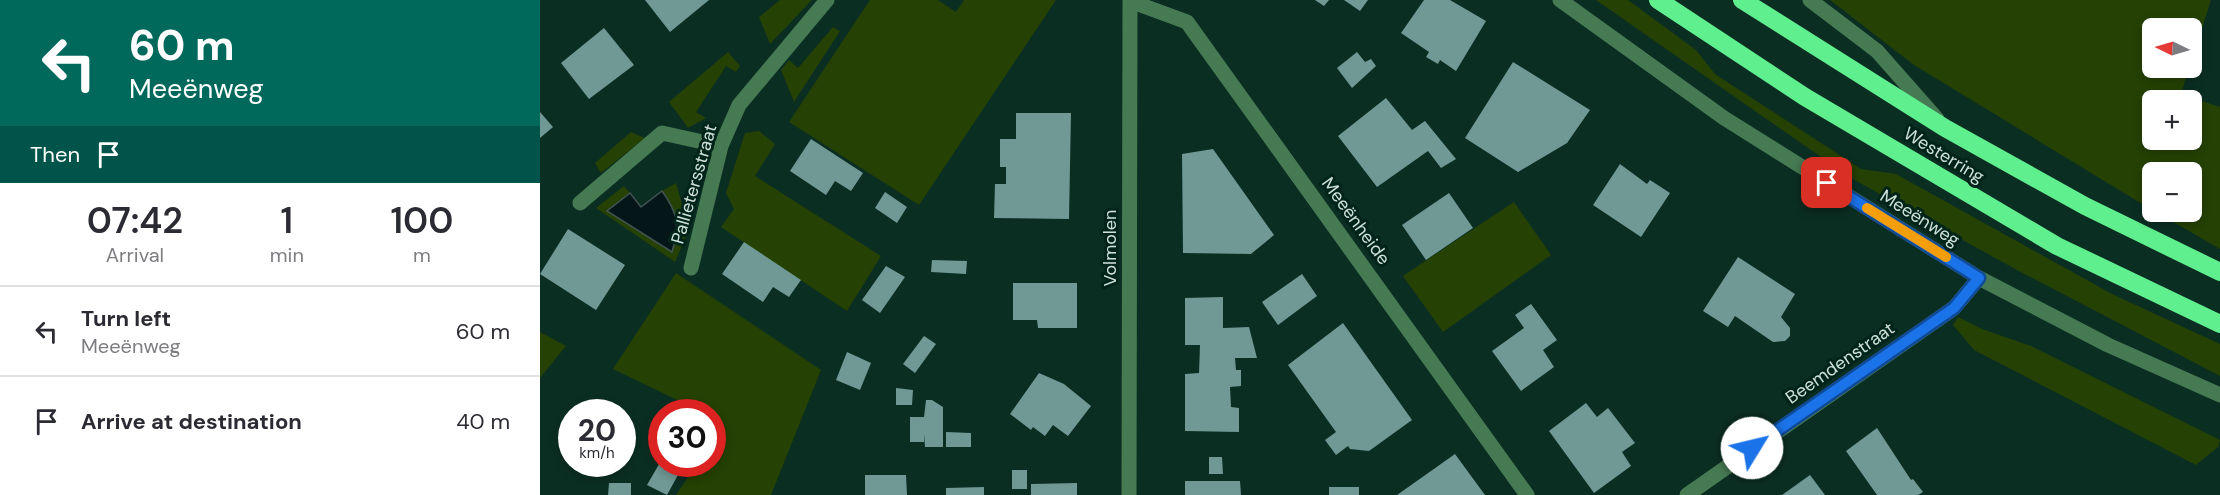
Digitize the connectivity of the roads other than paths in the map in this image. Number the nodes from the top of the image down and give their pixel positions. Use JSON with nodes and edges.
{"nodes":[{"id":1,"x":828,"y":0,"type":"edge"},
{"id":2,"x":1560,"y":0,"type":"edge"},
{"id":3,"x":1658,"y":0,"type":"edge"},
{"id":4,"x":1742,"y":0,"type":"edge"},
{"id":5,"x":1810,"y":0,"type":"edge"},
{"id":6,"x":1130,"y":1,"type":"edge"},
{"id":7,"x":1945,"y":128,"type":"junction"},
{"id":8,"x":721,"y":146,"type":"junction"},
{"id":9,"x":580,"y":203,"type":"dead end"},
{"id":10,"x":691,"y":268,"type":"dead end"},
{"id":11,"x":2220,"y":272,"type":"edge"},
{"id":12,"x":1979,"y":278,"type":"junction"},
{"id":13,"x":2220,"y":324,"type":"edge"},
{"id":14,"x":2220,"y":395,"type":"edge"},
{"id":15,"x":1129,"y":495,"type":"edge"},
{"id":16,"x":1527,"y":495,"type":"edge"},
{"id":17,"x":1687,"y":495,"type":"edge"}],
"edges":[{"from":1,"to":8,"type":"street","name":"Pallietersstraat"},
{"from":2,"to":12,"type":"street","name":"Meeënweg"},
{"from":3,"to":13,"type":"highway","name":"Westerring"},
{"from":4,"to":7,"type":"highway","name":"Westerring"},
{"from":5,"to":7,"type":"street"},
{"from":6,"to":15,"type":"street","name":"Volmolen"},
{"from":6,"to":16,"type":"street","name":"Meeënheide"},
{"from":7,"to":11,"type":"highway","name":"Westerring"},
{"from":8,"to":9,"type":"street"},
{"from":8,"to":10,"type":"street","name":"Pallietersstraat"},
{"from":12,"to":14,"type":"street","name":"Meeënweg"},
{"from":12,"to":17,"type":"street","name":"Beemdenstraat"}]}
